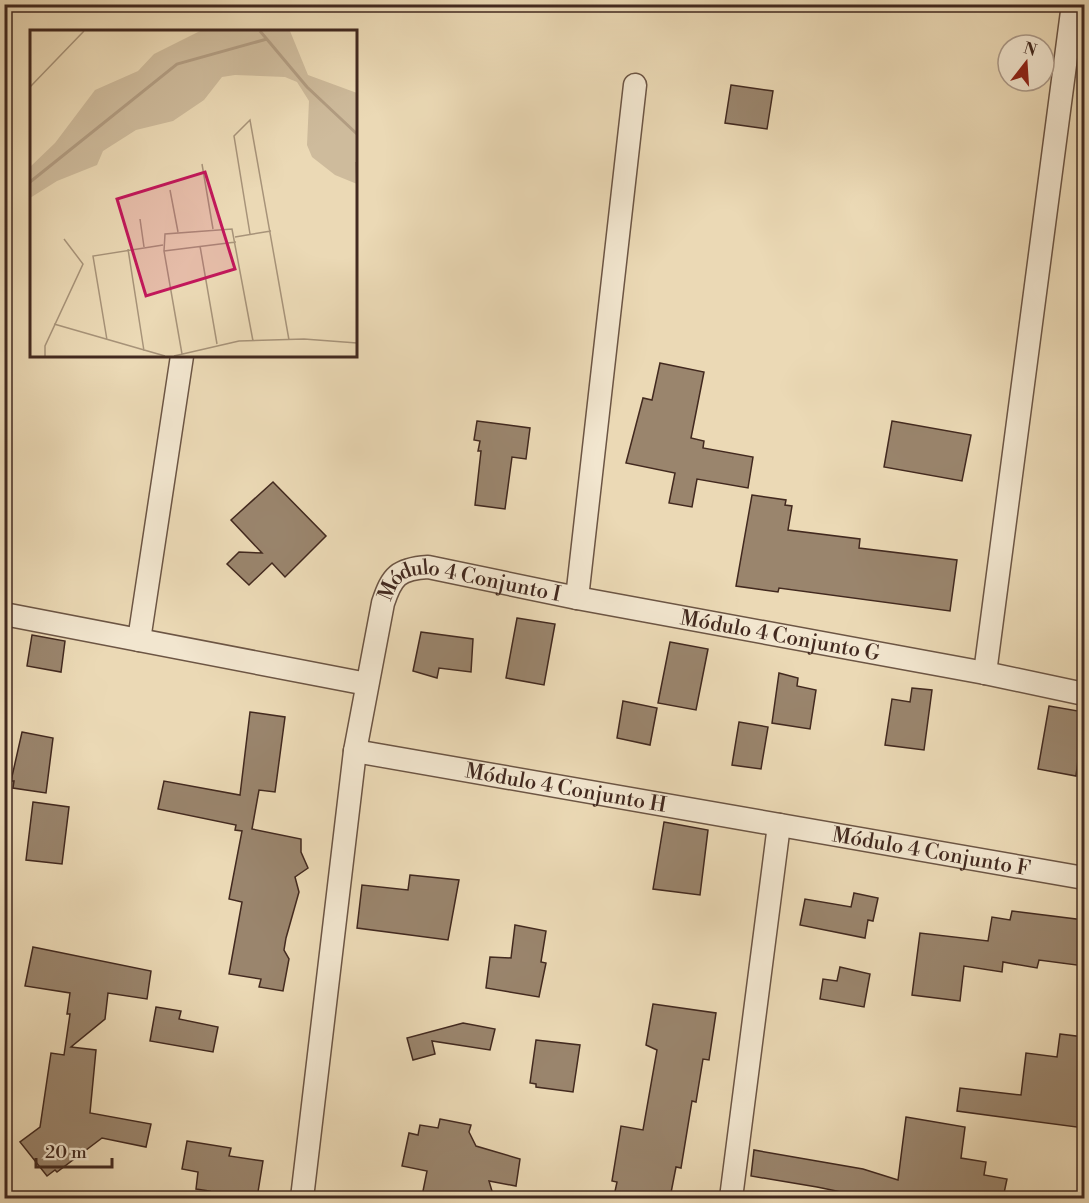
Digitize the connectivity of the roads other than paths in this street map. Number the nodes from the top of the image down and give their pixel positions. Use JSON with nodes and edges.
{"nodes":[{"id":1,"x":1073,"y":4,"type":"edge"},
{"id":2,"x":635,"y":84,"type":"dead end"},
{"id":3,"x":182,"y":357,"type":"edge"},
{"id":4,"x":577,"y":598,"type":"junction"},
{"id":5,"x":4,"y":614,"type":"edge"},
{"id":6,"x":139,"y":640,"type":"junction"},
{"id":7,"x":985,"y":673,"type":"junction"},
{"id":8,"x":367,"y":684,"type":"junction"},
{"id":9,"x":1084,"y":694,"type":"edge"},
{"id":10,"x":355,"y":751,"type":"junction"},
{"id":11,"x":779,"y":825,"type":"junction"},
{"id":12,"x":1084,"y":878,"type":"edge"},
{"id":13,"x":302,"y":1198,"type":"edge"},
{"id":14,"x":731,"y":1198,"type":"edge"}],
"edges":[{"from":1,"to":7,"type":"street"},
{"from":2,"to":4,"type":"street"},
{"from":3,"to":6,"type":"street"},
{"from":4,"to":7,"type":"street","name":"Módulo 4 Conjunto G"},
{"from":4,"to":8,"type":"street","name":"Módulo 4 Conjunto I"},
{"from":5,"to":6,"type":"street"},
{"from":6,"to":8,"type":"street"},
{"from":7,"to":9,"type":"street","name":"Módulo 4 Conjunto G"},
{"from":8,"to":10,"type":"street","name":"Módulo 4 Conjunto I"},
{"from":10,"to":11,"type":"street","name":"Módulo 4 Conjunto H"},
{"from":10,"to":13,"type":"street","name":"Módulo 4 Conjunto I"},
{"from":11,"to":12,"type":"street","name":"Módulo 4 Conjunto F"},
{"from":11,"to":14,"type":"street"}]}
